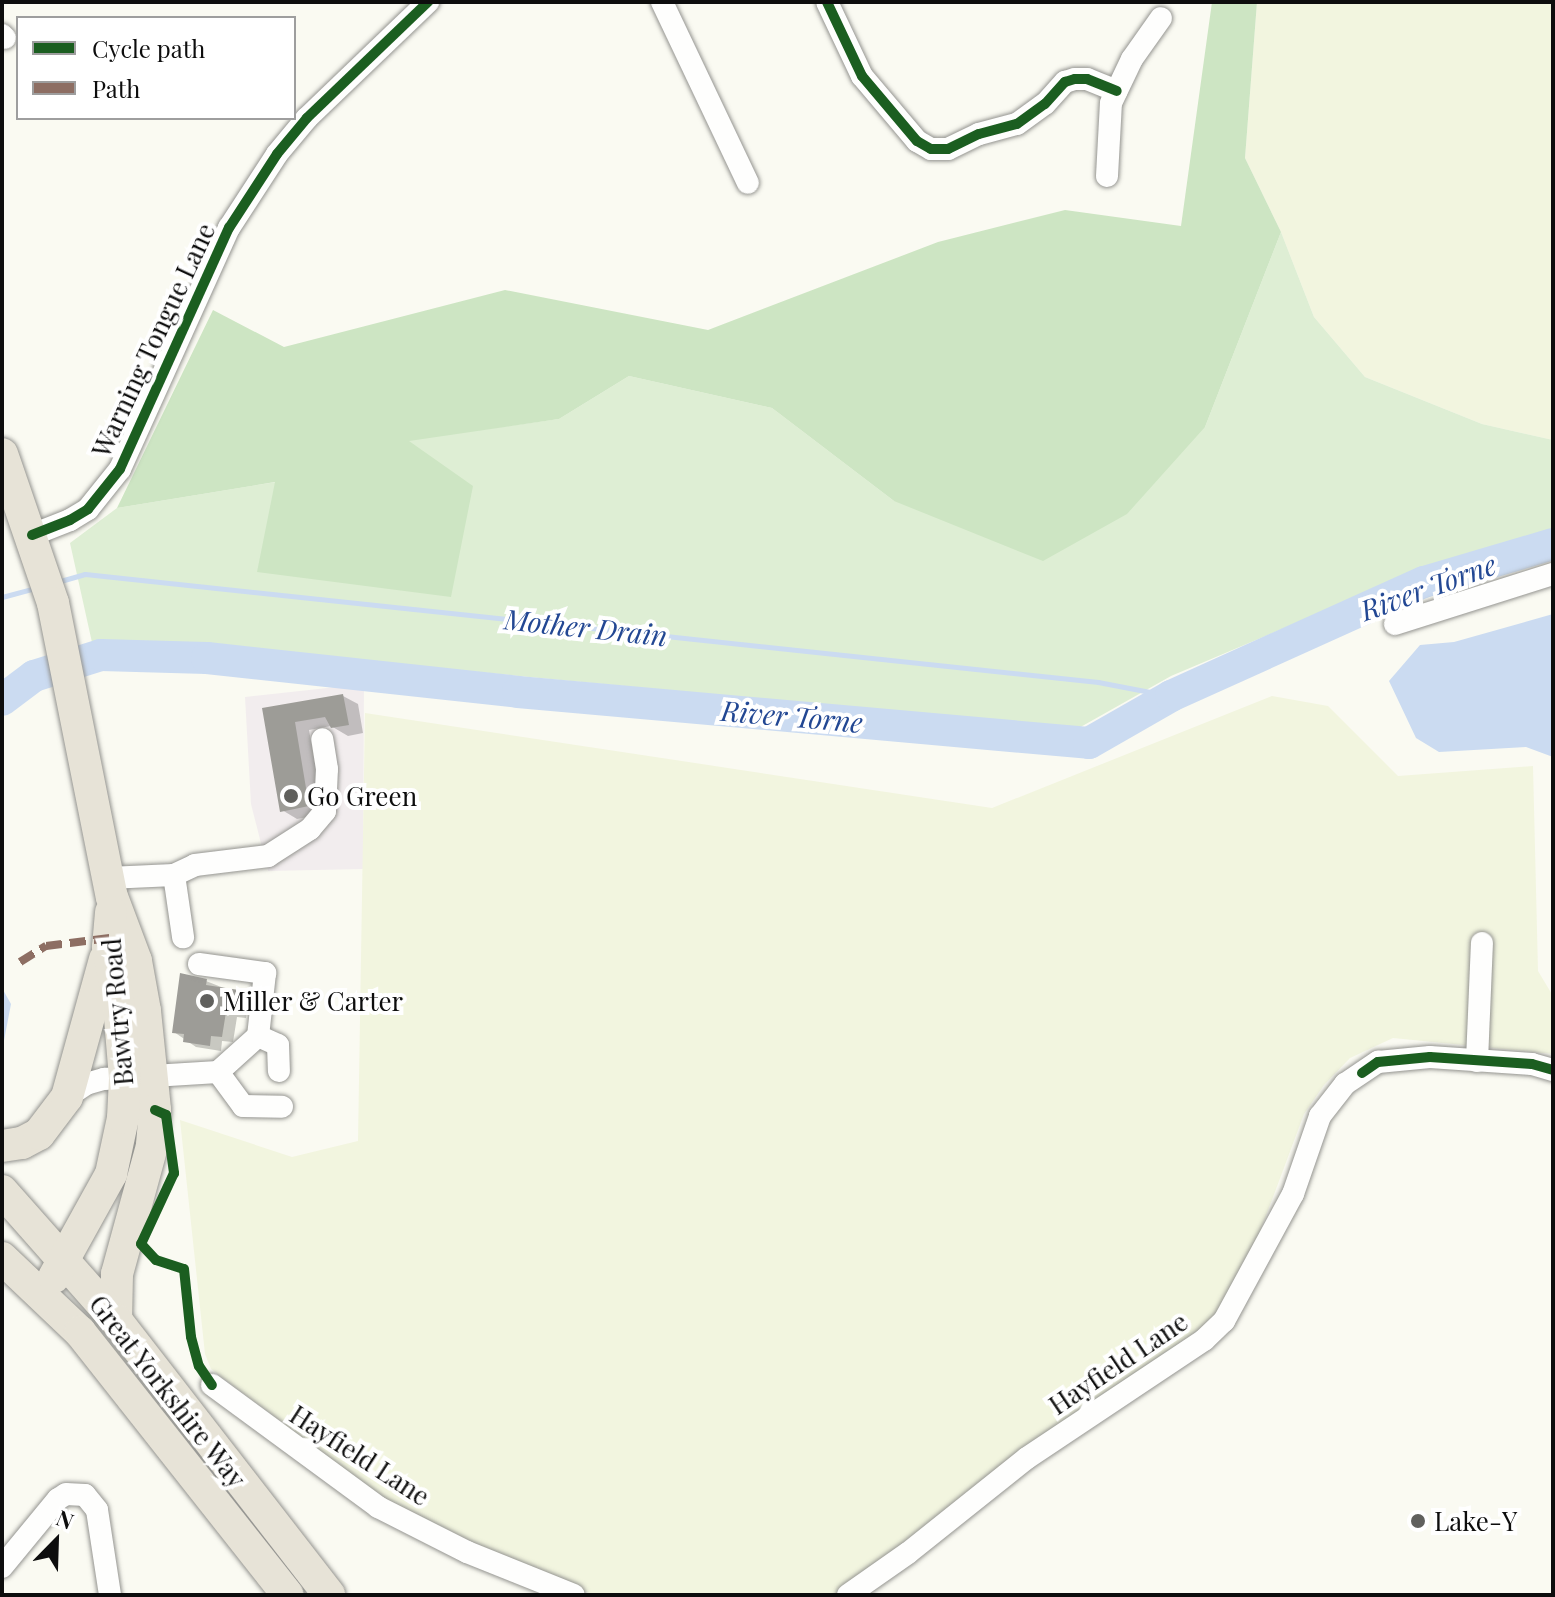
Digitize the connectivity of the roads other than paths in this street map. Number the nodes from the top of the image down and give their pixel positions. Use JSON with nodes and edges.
{"nodes":[{"id":1,"x":428,"y":2,"type":"edge"},
{"id":2,"x":662,"y":2,"type":"edge"},
{"id":3,"x":827,"y":2,"type":"edge"},
{"id":4,"x":1161,"y":18,"type":"dead end"},
{"id":5,"x":1117,"y":91,"type":"junction"},
{"id":6,"x":1107,"y":176,"type":"dead end"},
{"id":7,"x":748,"y":183,"type":"dead end"},
{"id":8,"x":2,"y":454,"type":"edge"},
{"id":9,"x":32,"y":535,"type":"junction"},
{"id":10,"x":1553,"y":574,"type":"edge"},
{"id":11,"x":1395,"y":624,"type":"dead end"},
{"id":12,"x":322,"y":739,"type":"dead end"},
{"id":13,"x":174,"y":875,"type":"junction"},
{"id":14,"x":110,"y":888,"type":"junction"},
{"id":15,"x":183,"y":937,"type":"dead end"},
{"id":16,"x":1482,"y":943,"type":"dead end"},
{"id":17,"x":108,"y":947,"type":"junction"},
{"id":18,"x":199,"y":964,"type":"dead end"},
{"id":19,"x":258,"y":1036,"type":"junction"},
{"id":20,"x":1477,"y":1061,"type":"junction"},
{"id":21,"x":1553,"y":1070,"type":"edge"},
{"id":22,"x":279,"y":1071,"type":"dead end"},
{"id":23,"x":218,"y":1072,"type":"junction"},
{"id":24,"x":139,"y":1077,"type":"junction"},
{"id":25,"x":67,"y":1097,"type":"junction"},
{"id":26,"x":282,"y":1107,"type":"dead end"},
{"id":27,"x":2,"y":1146,"type":"edge"},
{"id":28,"x":2,"y":1191,"type":"edge"},
{"id":29,"x":125,"y":1236,"type":"junction"},
{"id":30,"x":2,"y":1258,"type":"edge"},
{"id":31,"x":70,"y":1268,"type":"junction"},
{"id":32,"x":45,"y":1296,"type":"junction"},
{"id":33,"x":116,"y":1320,"type":"junction"},
{"id":34,"x":212,"y":1385,"type":"dead end"},
{"id":35,"x":2,"y":1567,"type":"edge"},
{"id":36,"x":110,"y":1595,"type":"edge"},
{"id":37,"x":288,"y":1595,"type":"edge"},
{"id":38,"x":329,"y":1595,"type":"edge"},
{"id":39,"x":574,"y":1595,"type":"edge"},
{"id":40,"x":848,"y":1595,"type":"edge"}],
"edges":[{"from":1,"to":9,"type":"street","name":"Warning Tongue Lane"},
{"from":2,"to":7,"type":"street"},
{"from":3,"to":5,"type":"street"},
{"from":4,"to":5,"type":"street"},
{"from":5,"to":6,"type":"street"},
{"from":8,"to":9,"type":"highway","name":"Bawtry Road"},
{"from":9,"to":14,"type":"highway","name":"Bawtry Road"},
{"from":10,"to":11,"type":"street"},
{"from":12,"to":13,"type":"street"},
{"from":13,"to":14,"type":"street"},
{"from":13,"to":15,"type":"street"},
{"from":14,"to":17,"type":"highway","name":"Bawtry Road"},
{"from":14,"to":24,"type":"highway","name":"Bawtry Road"},
{"from":16,"to":20,"type":"street"},
{"from":17,"to":24,"type":"highway","name":"Bawtry Road"},
{"from":17,"to":25,"type":"highway"},
{"from":18,"to":19,"type":"street"},
{"from":19,"to":22,"type":"street"},
{"from":19,"to":23,"type":"street"},
{"from":20,"to":21,"type":"street","name":"Hayfield Lane"},
{"from":20,"to":40,"type":"street","name":"Hayfield Lane"},
{"from":23,"to":24,"type":"street"},
{"from":23,"to":26,"type":"street"},
{"from":24,"to":25,"type":"street"},
{"from":24,"to":29,"type":"highway","name":"Bawtry Road"},
{"from":24,"to":31,"type":"highway","name":"Bawtry Road"},
{"from":25,"to":27,"type":"highway"},
{"from":28,"to":31,"type":"highway","name":"Great Yorkshire Way"},
{"from":29,"to":31,"type":"highway","name":"Bawtry Road"},
{"from":29,"to":33,"type":"highway","name":"Bawtry Road"},
{"from":30,"to":32,"type":"highway","name":"Great Yorkshire Way"},
{"from":31,"to":32,"type":"highway","name":"Bawtry Road"},
{"from":31,"to":33,"type":"highway","name":"Great Yorkshire Way"},
{"from":32,"to":37,"type":"highway","name":"Great Yorkshire Way"},
{"from":33,"to":38,"type":"highway","name":"Great Yorkshire Way"},
{"from":34,"to":39,"type":"street","name":"Hayfield Lane"},
{"from":35,"to":36,"type":"street"}]}
